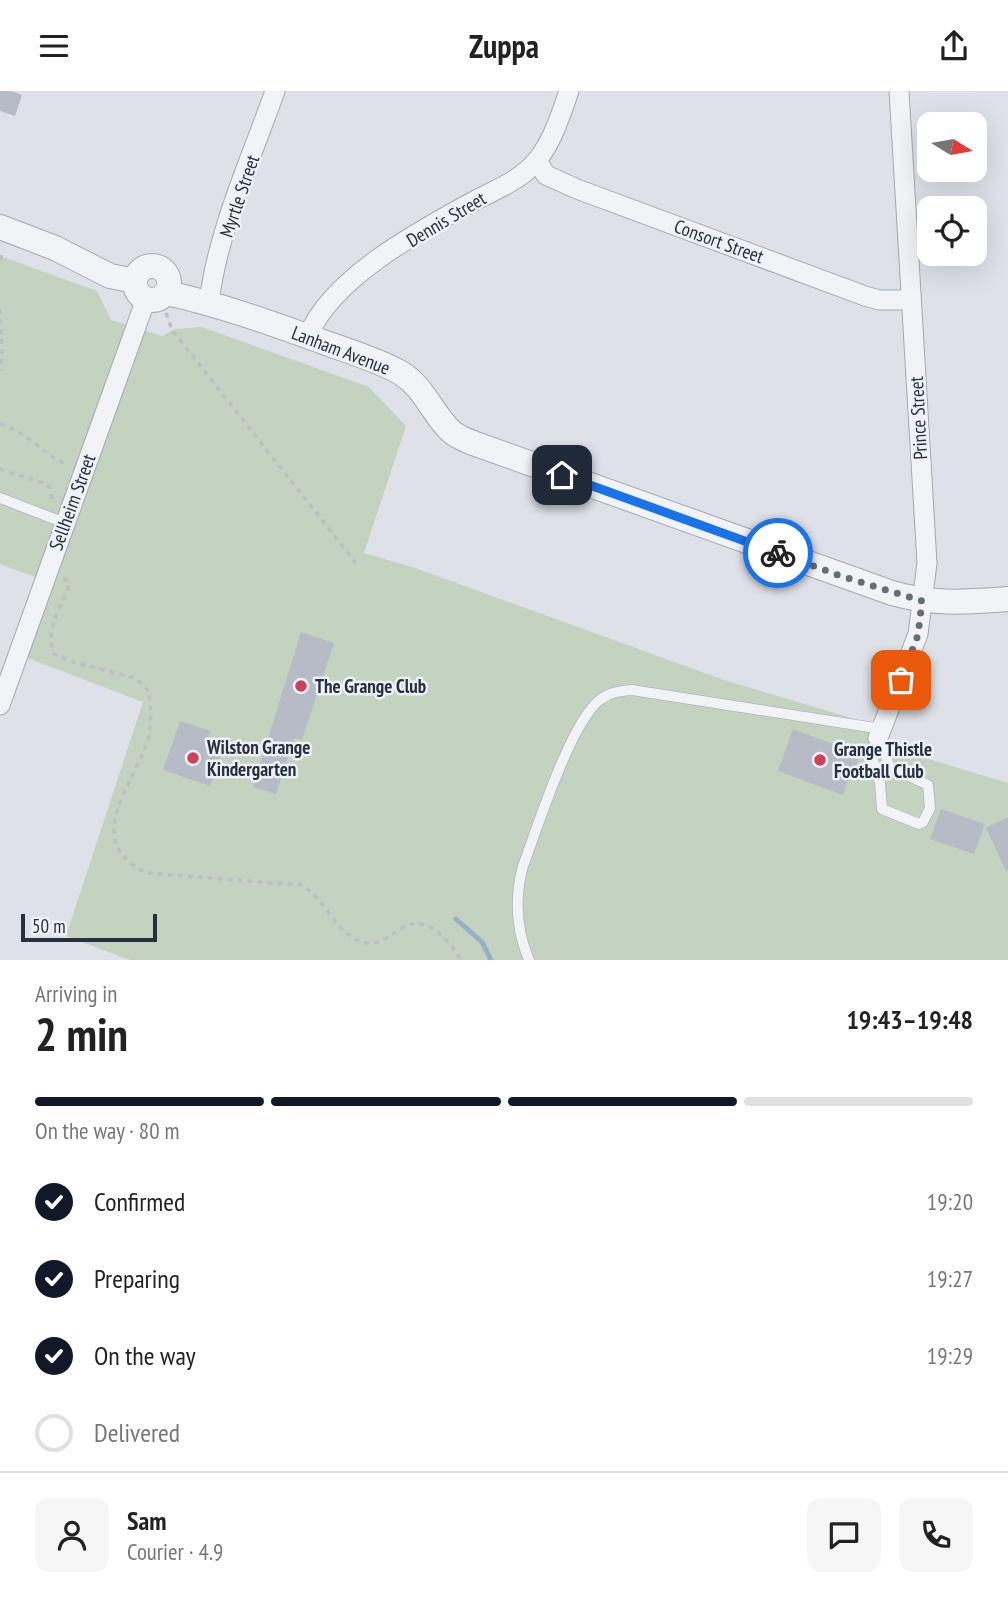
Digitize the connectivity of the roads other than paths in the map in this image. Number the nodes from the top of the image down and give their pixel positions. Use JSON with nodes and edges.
{"nodes":[{"id":1,"x":275,"y":91,"type":"edge"},
{"id":2,"x":569,"y":91,"type":"edge"},
{"id":3,"x":899,"y":91,"type":"edge"},
{"id":4,"x":537,"y":160,"type":"junction"},
{"id":5,"x":0,"y":227,"type":"edge"},
{"id":6,"x":153,"y":293,"type":"junction"},
{"id":7,"x":911,"y":300,"type":"junction"},
{"id":8,"x":209,"y":302,"type":"junction"},
{"id":9,"x":308,"y":336,"type":"junction"},
{"id":10,"x":0,"y":498,"type":"edge"},
{"id":11,"x":65,"y":523,"type":"junction"},
{"id":12,"x":1008,"y":599,"type":"edge"},
{"id":13,"x":922,"y":601,"type":"junction"},
{"id":14,"x":0,"y":705,"type":"edge"},
{"id":15,"x":880,"y":733,"type":"junction"},
{"id":16,"x":529,"y":960,"type":"edge"}],
"edges":[{"from":1,"to":8,"type":"street","name":"Myrtle Street"},
{"from":2,"to":4,"type":"street","name":"Dennis Street"},
{"from":3,"to":7,"type":"street","name":"Prince Street"},
{"from":4,"to":7,"type":"street","name":"Consort Street"},
{"from":4,"to":9,"type":"street","name":"Dennis Street"},
{"from":5,"to":6,"type":"street","name":"Lanham Avenue"},
{"from":6,"to":8,"type":"street","name":"Lanham Avenue"},
{"from":6,"to":11,"type":"street","name":"Sellheim Street"},
{"from":7,"to":13,"type":"street","name":"Prince Street"},
{"from":8,"to":9,"type":"street","name":"Lanham Avenue"},
{"from":9,"to":13,"type":"street","name":"Lanham Avenue"},
{"from":10,"to":11,"type":"lane"},
{"from":11,"to":14,"type":"street","name":"Sellheim Street"},
{"from":12,"to":13,"type":"street","name":"Lanham Avenue"},
{"from":13,"to":15,"type":"street","name":"Prince Street"},
{"from":15,"to":15,"type":"lane"},
{"from":15,"to":16,"type":"lane"}]}
